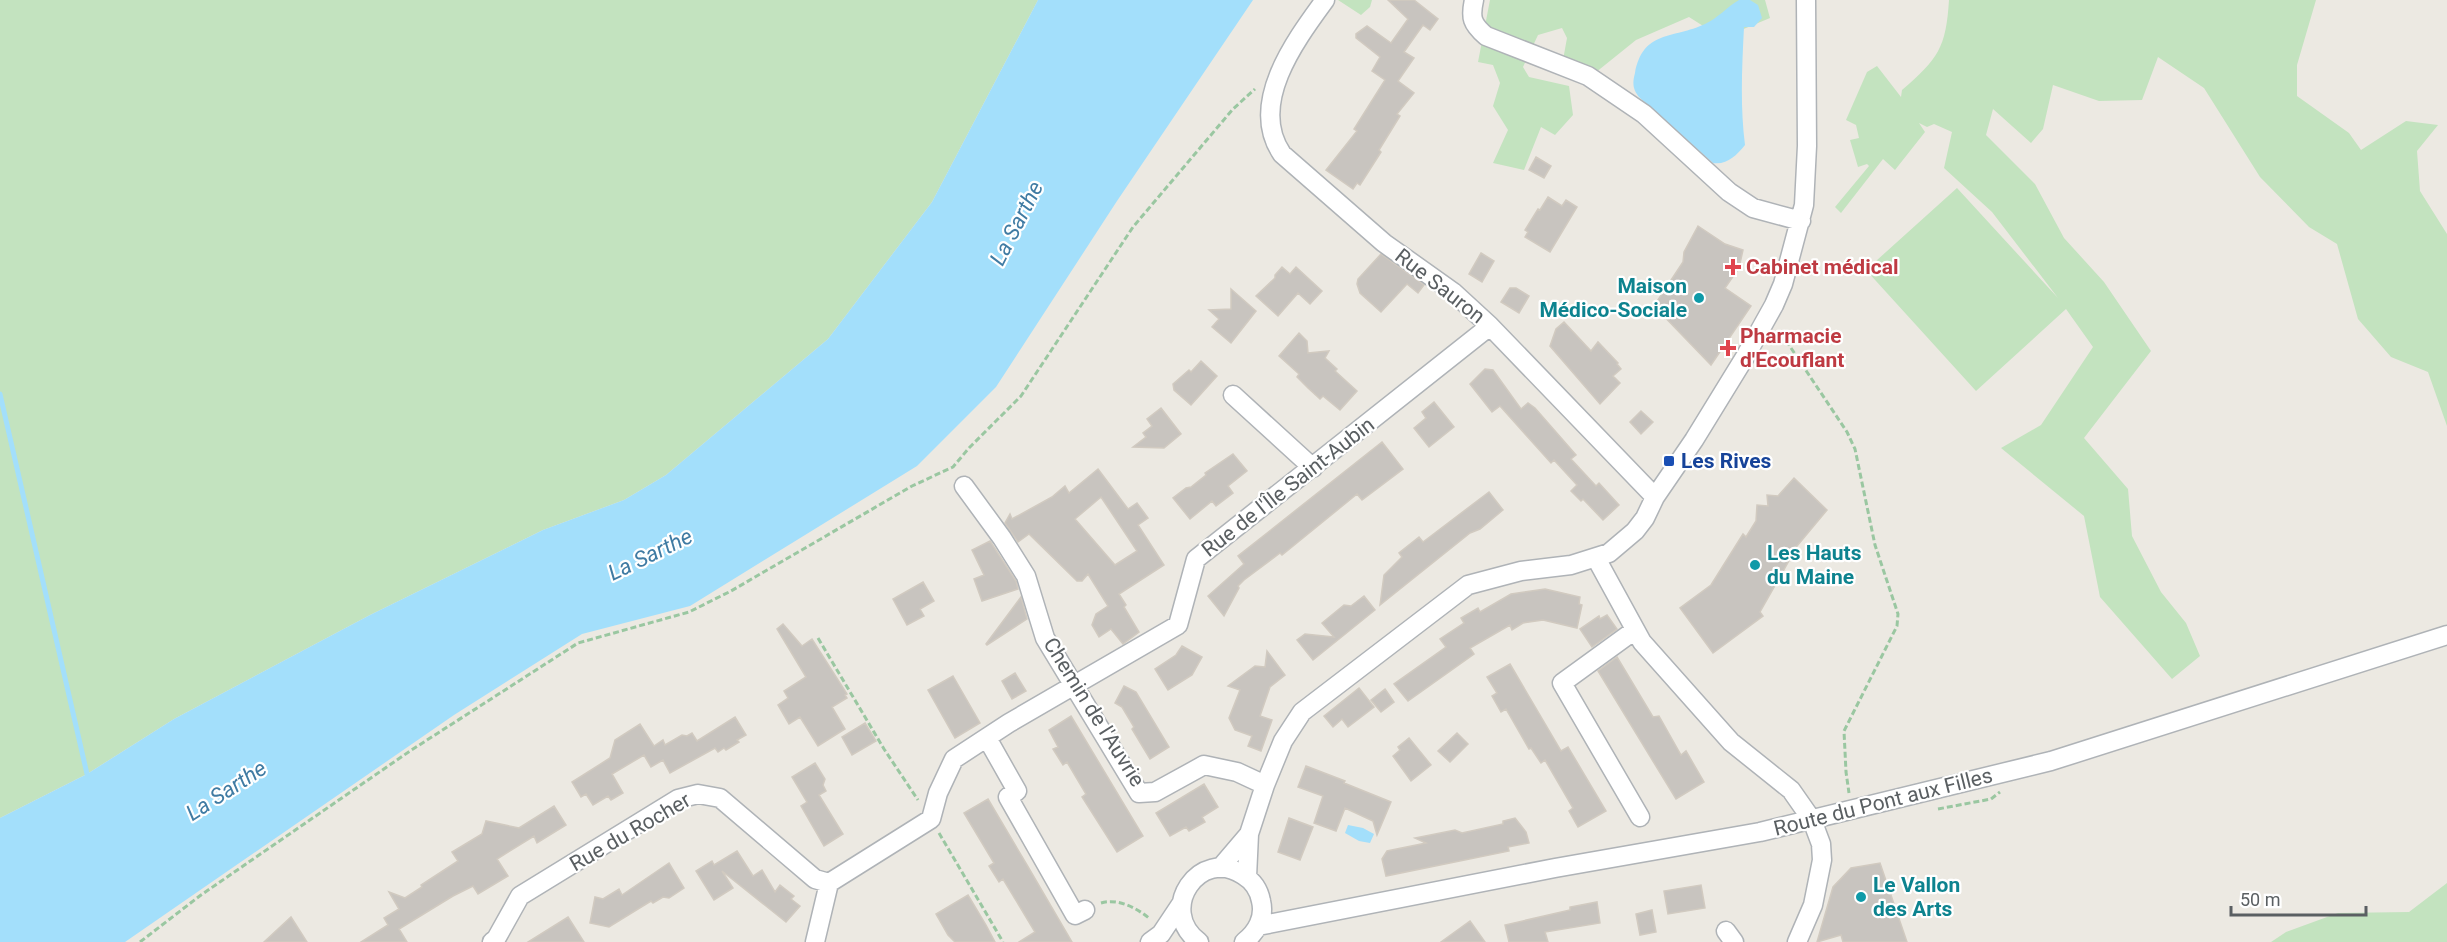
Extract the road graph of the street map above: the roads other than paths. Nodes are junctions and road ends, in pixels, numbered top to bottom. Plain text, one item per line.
1 (1325, 0) edge
2 (1474, 0) edge
3 (1806, 0) edge
4 (1801, 221) junction
5 (1490, 326) junction
6 (1233, 395) dead end
7 (1313, 468) junction
8 (964, 486) dead end
9 (1654, 497) junction
10 (1596, 558) junction
11 (1635, 630) junction
12 (2447, 635) edge
13 (1074, 686) junction
14 (987, 738) junction
15 (1265, 785) junction
16 (1640, 817) dead end
17 (1812, 820) junction
18 (1249, 834) junction
19 (1220, 868) junction
20 (1247, 877) junction
21 (829, 883) junction
22 (1261, 899) junction
23 (1181, 904) junction
24 (1085, 910) road end
25 (1305, 916) junction
26 (1258, 926) junction
27 (1155, 938) edge
28 (492, 942) edge
29 (815, 942) edge
30 (1199, 942) edge
31 (1244, 942) edge
32 (1797, 942) edge

1 - 5 street, Rue Sauron
2 - 4 street
3 - 4 street
4 - 9 street
5 - 7 street, Rue de l'Île Saint-Aubin
5 - 9 street, Rue Sauron
6 - 7 street
7 - 13 street, Rue de l'Île Saint-Aubin
8 - 13 street, Chemin de l'Auvrie
9 - 10 street
10 - 11 street
10 - 15 street
11 - 16 street
11 - 17 street
12 - 17 street, Route du Pont aux Filles
13 - 14 street, Rue de l'Île Saint-Aubin
13 - 15 street, Chemin de l'Auvrie
14 - 21 street, Rue de l'Île Saint-Aubin
14 - 24 street
15 - 18 street
17 - 25 street, Route du Pont aux Filles
17 - 32 street
18 - 19 street
18 - 20 street
19 - 20 street
19 - 23 street
20 - 22 street
21 - 28 street, Rue du Rocher
21 - 29 street
22 - 25 street, Route du Pont aux Filles
22 - 26 street
23 - 27 street
23 - 30 street
25 - 26 street, Route du Pont aux Filles
26 - 31 street

